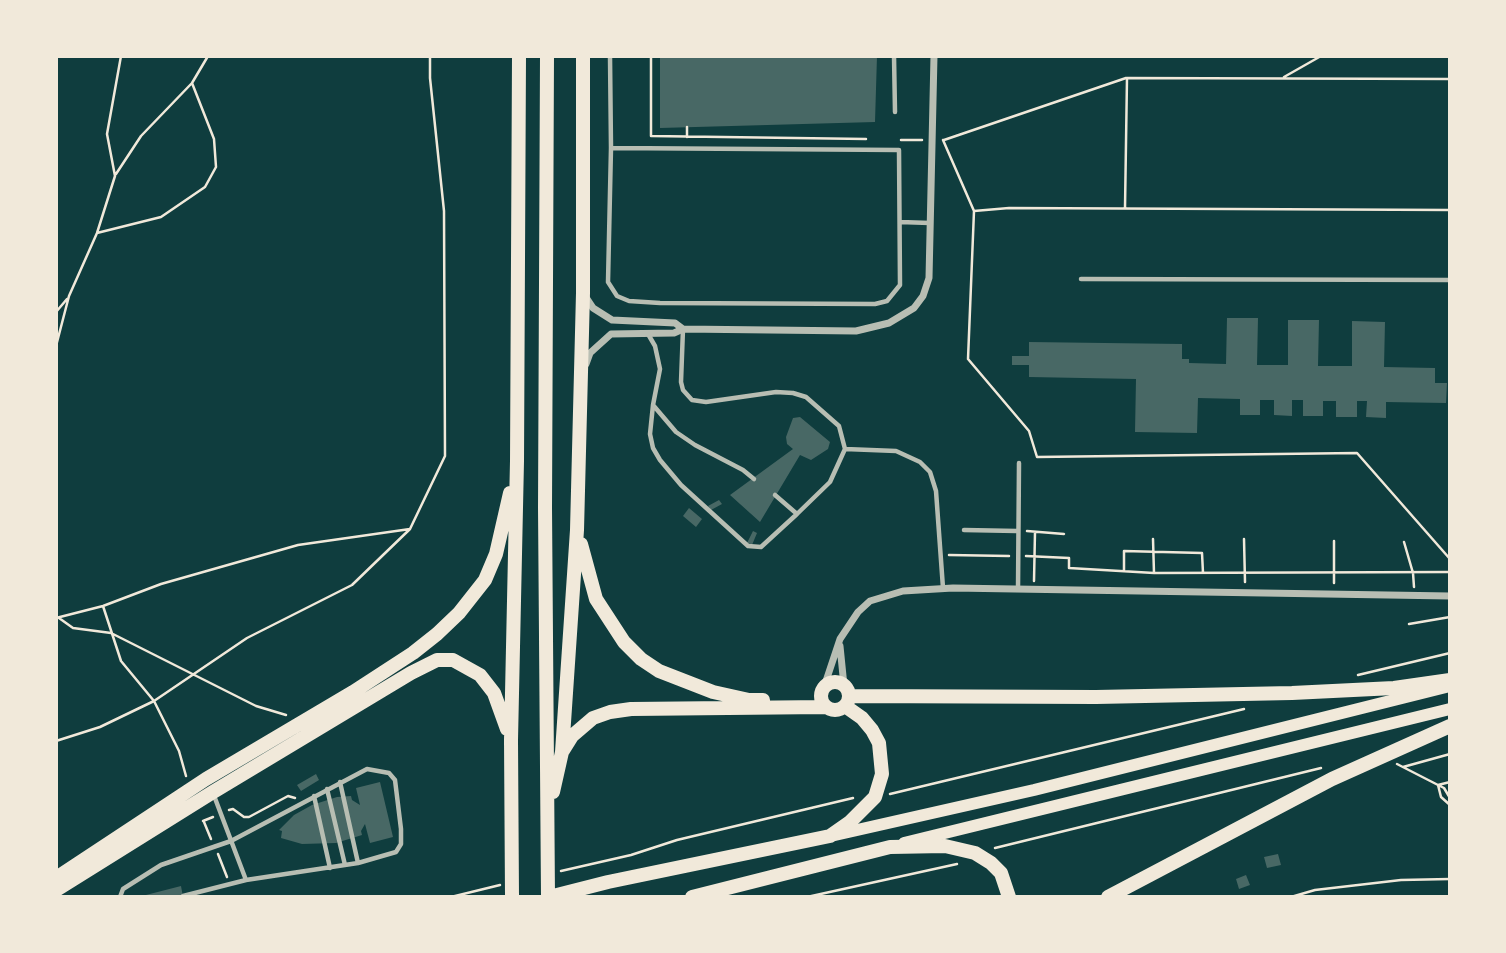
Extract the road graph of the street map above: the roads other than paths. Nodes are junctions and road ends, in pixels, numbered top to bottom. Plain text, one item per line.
1 (519, 56) edge
2 (547, 56) edge
3 (583, 56) edge
4 (610, 56) edge
5 (894, 56) edge
6 (934, 56) edge
7 (895, 112) dead end
8 (611, 148) junction
9 (900, 222) junction
10 (931, 223) junction
11 (1081, 279) dead end
12 (1450, 280) edge
13 (583, 293) junction
14 (683, 329) junction
15 (648, 333) junction
16 (582, 374) junction
17 (653, 405) junction
18 (845, 449) junction
19 (517, 461) junction
20 (1019, 463) dead end
21 (754, 479) dead end
22 (775, 495) dead end
23 (797, 514) junction
24 (577, 530) junction
25 (964, 530) dead end
26 (1017, 531) junction
27 (943, 588) junction
28 (1018, 590) junction
29 (1450, 596) edge
30 (840, 639) junction
31 (1450, 680) edge
32 (1450, 686) edge
33 (846, 696) junction
34 (823, 697) junction
35 (1450, 709) edge
36 (1450, 726) edge
37 (511, 740) junction
38 (562, 752) junction
39 (206, 779) junction
40 (340, 782) junction
41 (327, 789) junction
42 (213, 792) junction
43 (314, 796) junction
44 (192, 797) junction
45 (548, 821) junction
46 (830, 836) junction
47 (231, 841) junction
48 (890, 847) junction
49 (358, 863) junction
50 (345, 865) junction
51 (330, 868) junction
52 (56, 878) edge
53 (246, 880) junction
54 (56, 890) edge
55 (183, 896) edge
56 (120, 897) edge
57 (512, 897) edge
58 (548, 897) edge
59 (692, 897) edge
60 (1009, 897) edge
61 (1108, 897) edge

1 - 19 highway
2 - 45 highway
3 - 13 highway
4 - 8 lane
5 - 7 lane
6 - 10 street
8 - 9 lane
8 - 9 lane
9 - 10 lane
10 - 14 street
11 - 12 lane
13 - 14 street
13 - 16 highway
14 - 15 street
14 - 18 lane
15 - 16 street
15 - 17 lane
16 - 24 highway
17 - 21 lane
17 - 23 lane
18 - 23 lane
18 - 27 lane
19 - 37 highway
19 - 39 highway
20 - 26 lane
22 - 23 lane
24 - 34 highway
24 - 38 highway
25 - 26 lane
26 - 28 lane
27 - 28 street
27 - 30 street
28 - 29 street
30 - 33 street
30 - 34 street
31 - 33 highway
32 - 46 main road
33 - 34 highway
33 - 34 highway
33 - 46 highway
34 - 38 highway
35 - 48 main road
36 - 61 highway
37 - 42 highway
37 - 57 highway
38 - 45 highway
39 - 42 highway
39 - 44 highway
40 - 41 lane
40 - 49 lane
40 - 49 lane
41 - 43 lane
41 - 50 lane
42 - 44 highway
42 - 47 lane
43 - 47 lane
43 - 51 lane
44 - 52 highway
44 - 54 highway
45 - 58 highway
46 - 58 highway
47 - 53 lane
47 - 56 lane
48 - 59 highway
48 - 60 highway
49 - 50 lane
50 - 51 lane
51 - 53 lane
53 - 55 lane

